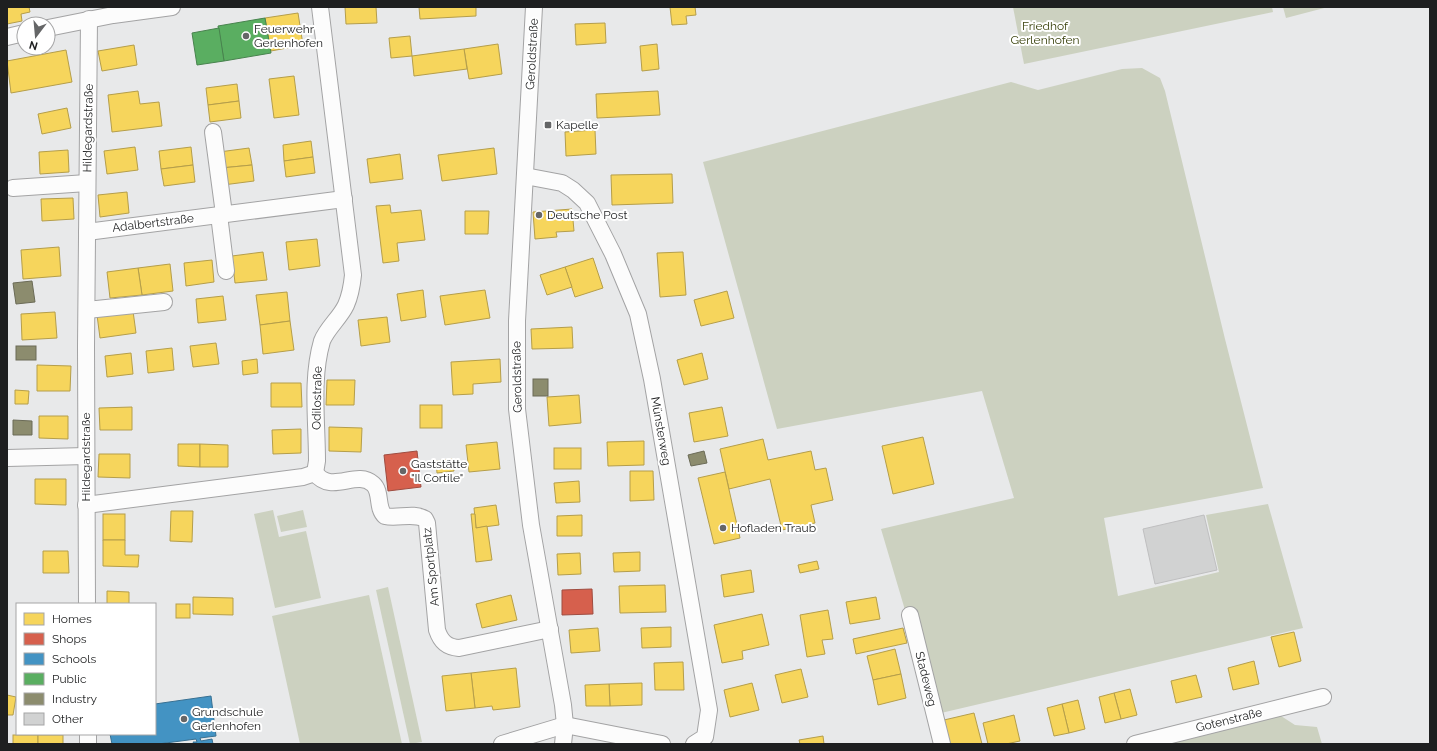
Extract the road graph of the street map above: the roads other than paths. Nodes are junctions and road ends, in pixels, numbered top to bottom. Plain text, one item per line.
1 (172, 7) edge
2 (320, 7) edge
3 (534, 7) edge
4 (112, 11) edge
5 (89, 19) junction
6 (56, 26) edge
7 (213, 132) dead end
8 (525, 176) junction
9 (88, 183) junction
10 (13, 188) dead end
11 (344, 199) junction
12 (222, 215) junction
13 (87, 232) junction
14 (226, 271) dead end
15 (164, 302) dead end
16 (87, 310) junction
17 (86, 456) junction
18 (7, 458) edge
19 (315, 473) junction
20 (86, 505) junction
21 (87, 603) edge
22 (910, 615) dead end
23 (550, 629) junction
24 (1322, 697) dead end
25 (565, 725) junction
26 (699, 740) edge
27 (502, 744) edge
28 (563, 744) edge
29 (662, 744) edge
30 (942, 744) edge
31 (1135, 744) edge

1 - 4 street
2 - 11 street, Odilostraße
3 - 8 street, Geroldstraße
4 - 5 street
5 - 6 street
5 - 9 street, Hildegardstraße
7 - 12 street
8 - 23 street, Geroldstraße
8 - 26 street, Münsterweg
9 - 10 street
9 - 13 street, Hildegardstraße
11 - 12 street, Adalbertstraße
11 - 19 street, Odilostraße
12 - 13 street, Adalbertstraße
12 - 14 street
13 - 16 street, Hildegardstraße
15 - 16 street
16 - 17 street, Hildegardstraße
17 - 18 street
17 - 20 street, Hildegardstraße
19 - 20 street
19 - 23 street, Am Sportplatz
20 - 21 street, Hildegardstraße
22 - 30 street, Stadeweg
23 - 25 street, Geroldstraße
24 - 31 street, Gotenstraße
25 - 27 street
25 - 28 street, Geroldstraße
25 - 29 street

